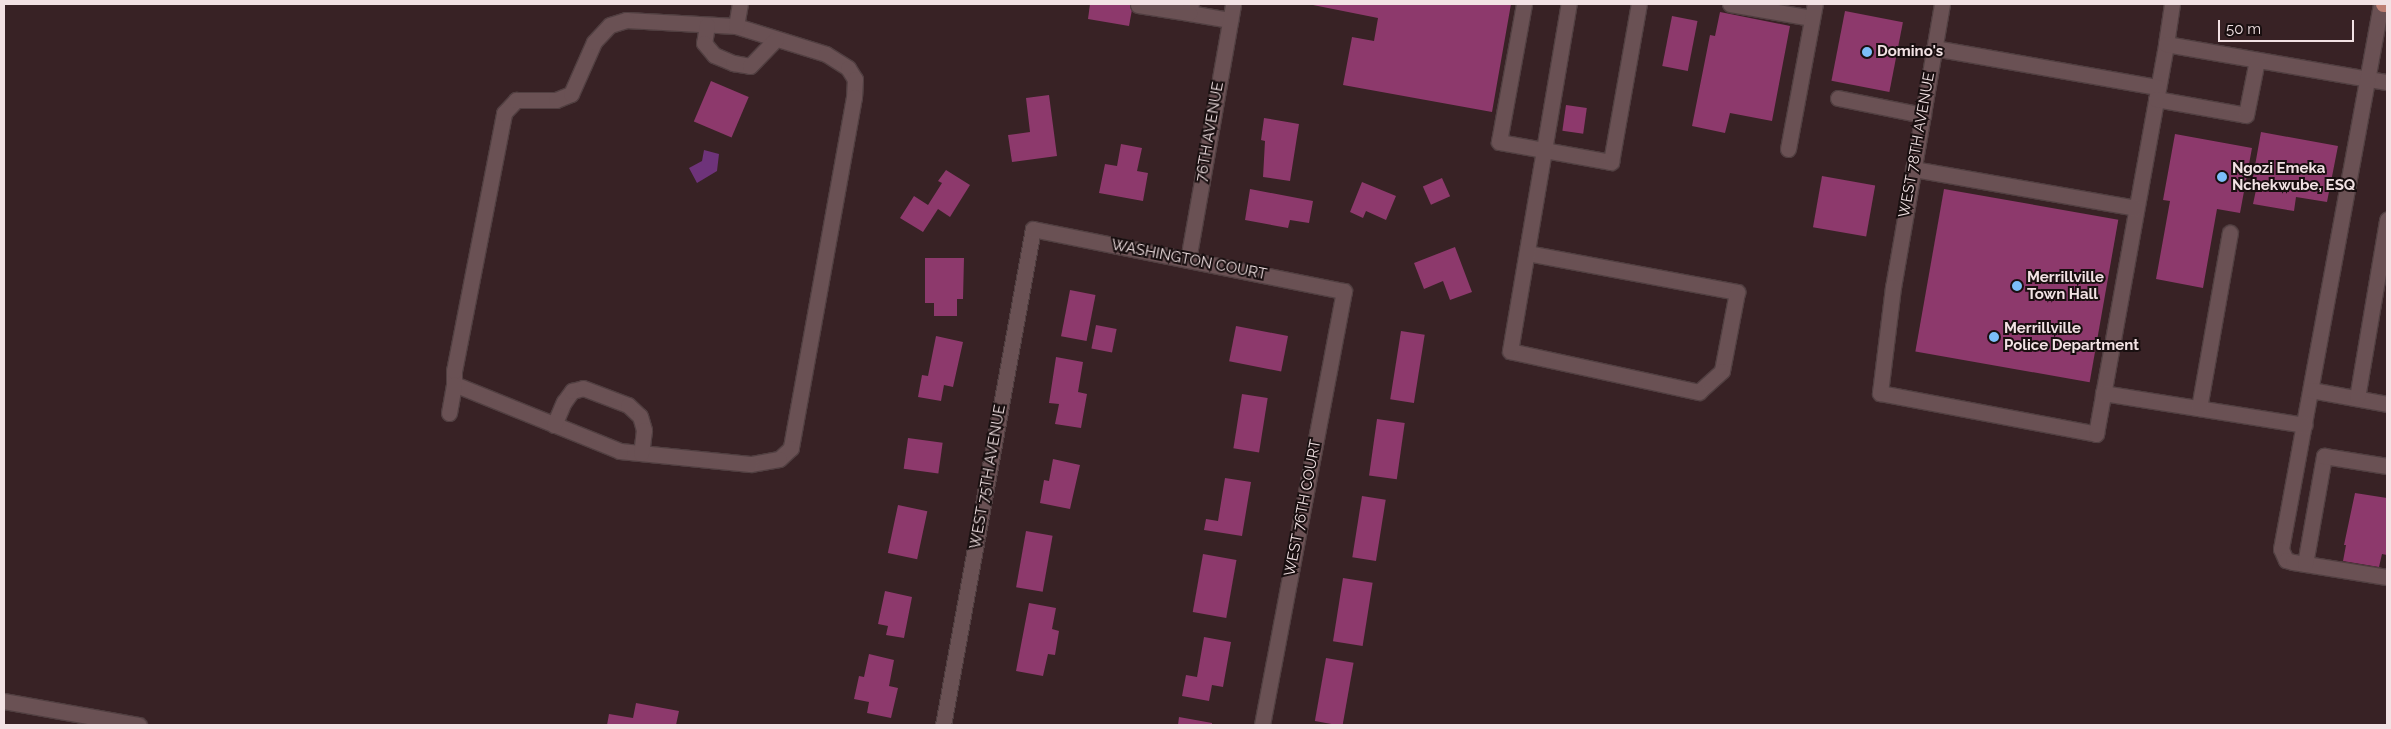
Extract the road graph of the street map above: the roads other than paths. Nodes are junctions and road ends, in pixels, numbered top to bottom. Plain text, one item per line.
1 (740, 4) edge
2 (1138, 4) edge
3 (1233, 4) edge
4 (1524, 4) edge
5 (1569, 4) edge
6 (1639, 4) edge
7 (1730, 4) edge
8 (1942, 4) edge
9 (2172, 4) edge
10 (2382, 4) edge
11 (2387, 4) edge
12 (1190, 8) edge
13 (1814, 11) edge
14 (1230, 20) junction
15 (707, 25) junction
16 (736, 26) junction
17 (776, 39) junction
18 (2166, 44) junction
19 (1934, 48) junction
20 (2257, 60) junction
21 (2368, 79) junction
22 (2387, 82) edge
23 (2157, 93) junction
24 (1838, 98) dead end
25 (1923, 115) junction
26 (1788, 148) dead end
27 (1544, 150) junction
28 (1913, 170) junction
29 (2136, 208) junction
30 (2387, 220) edge
31 (1033, 229) joint
32 (2230, 232) dead end
33 (1527, 253) junction
34 (1188, 260) junction
35 (1344, 291) joint
36 (454, 384) junction
37 (2311, 390) junction
38 (2103, 393) junction
39 (2357, 398) junction
40 (2387, 404) edge
41 (2199, 408) junction
42 (449, 413) dead end
43 (554, 425) junction
44 (2304, 425) junction
45 (2299, 452) junction
46 (641, 453) junction
47 (2324, 456) junction
48 (2387, 466) edge
49 (2305, 564) junction
50 (2387, 577) edge
51 (4, 701) edge
52 (139, 725) edge
53 (943, 725) edge
54 (1262, 725) edge

1 - 16 street
2 - 12 street
3 - 14 street, 76TH AVENUE
4 - 27 street
5 - 27 street
6 - 27 street
7 - 13 street
8 - 19 street, WEST 78TH AVENUE
9 - 18 street
10 - 11 main road
10 - 21 street
12 - 14 street
13 - 26 street
14 - 34 street, 76TH AVENUE
15 - 16 street
15 - 17 street
15 - 36 street
16 - 17 street
17 - 46 street
18 - 20 street
18 - 23 street
19 - 23 street
19 - 25 street, WEST 78TH AVENUE
20 - 21 street
20 - 23 street
21 - 22 street
21 - 37 street
23 - 29 street
24 - 25 street
25 - 28 street, WEST 78TH AVENUE
27 - 33 street
28 - 29 street
28 - 38 street, WEST 78TH AVENUE
29 - 38 street
30 - 39 street
31 - 34 street, WASHINGTON COURT
31 - 53 street, WEST 75TH AVENUE
32 - 41 street
33 - 33 street
34 - 35 street, WASHINGTON COURT
35 - 54 street, WEST 76TH COURT
36 - 42 street
36 - 43 street
37 - 39 street
37 - 44 street
38 - 41 street
39 - 40 street
41 - 44 street
43 - 46 street
43 - 46 street
44 - 45 street
45 - 47 street
45 - 49 street
47 - 48 street
47 - 49 street
49 - 50 street
51 - 52 street

